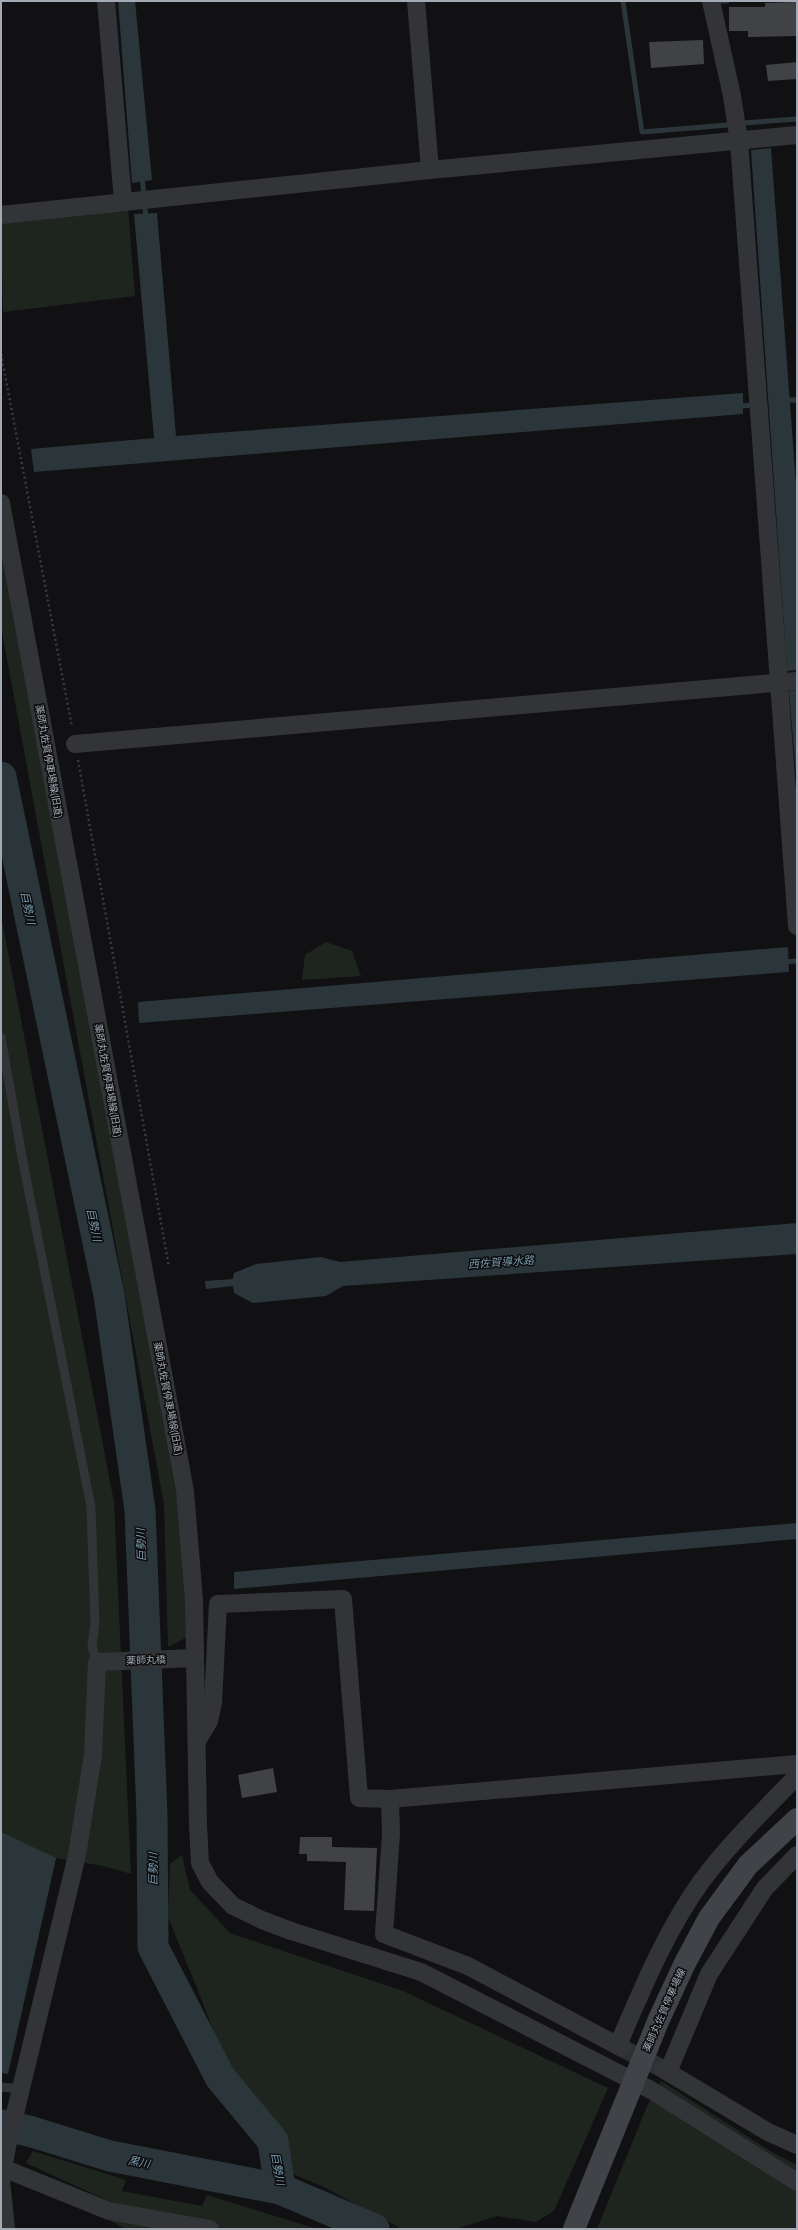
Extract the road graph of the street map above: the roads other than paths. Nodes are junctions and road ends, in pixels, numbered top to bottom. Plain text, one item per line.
1 (106, 1) edge
2 (416, 1) edge
3 (711, 1) edge
4 (797, 135) edge
5 (739, 141) junction
6 (430, 170) junction
7 (123, 201) junction
8 (1, 215) edge
9 (1, 503) edge
10 (789, 681) edge
11 (75, 744) road end
12 (797, 926) edge
13 (1, 1037) edge
14 (195, 1658) junction
15 (97, 1662) junction
16 (197, 1741) junction
17 (797, 1764) edge
18 (797, 1776) edge
19 (390, 1799) junction
20 (797, 1819) edge
21 (797, 1855) edge
22 (632, 2084) junction
23 (1, 2086) edge
24 (22, 2089) junction
25 (797, 2145) edge
26 (4, 2147) edge
27 (2, 2176) edge
28 (797, 2182) edge
29 (6, 2229) edge
30 (210, 2229) edge
31 (574, 2229) edge

1 - 7 street
2 - 6 street
3 - 5 street
4 - 5 street
5 - 6 street
5 - 10 street
6 - 7 street
7 - 8 street
9 - 14 street, 薬師丸佐賀停車場線(旧道)
10 - 11 street
10 - 12 street
13 - 15 lane
14 - 15 street, 薬師丸橋
14 - 16 street, 薬師丸佐賀停車場線(旧道)
15 - 24 street
16 - 19 street
16 - 22 street, 薬師丸佐賀停車場線(旧道)
17 - 19 street
18 - 19 street
20 - 22 main road, 薬師丸佐賀停車場線
21 - 25 street
22 - 28 street, 薬師丸佐賀停車場線(旧道)
22 - 31 main road, 薬師丸佐賀停車場線
23 - 24 lane
24 - 26 street
26 - 27 street
27 - 29 street
27 - 30 street

